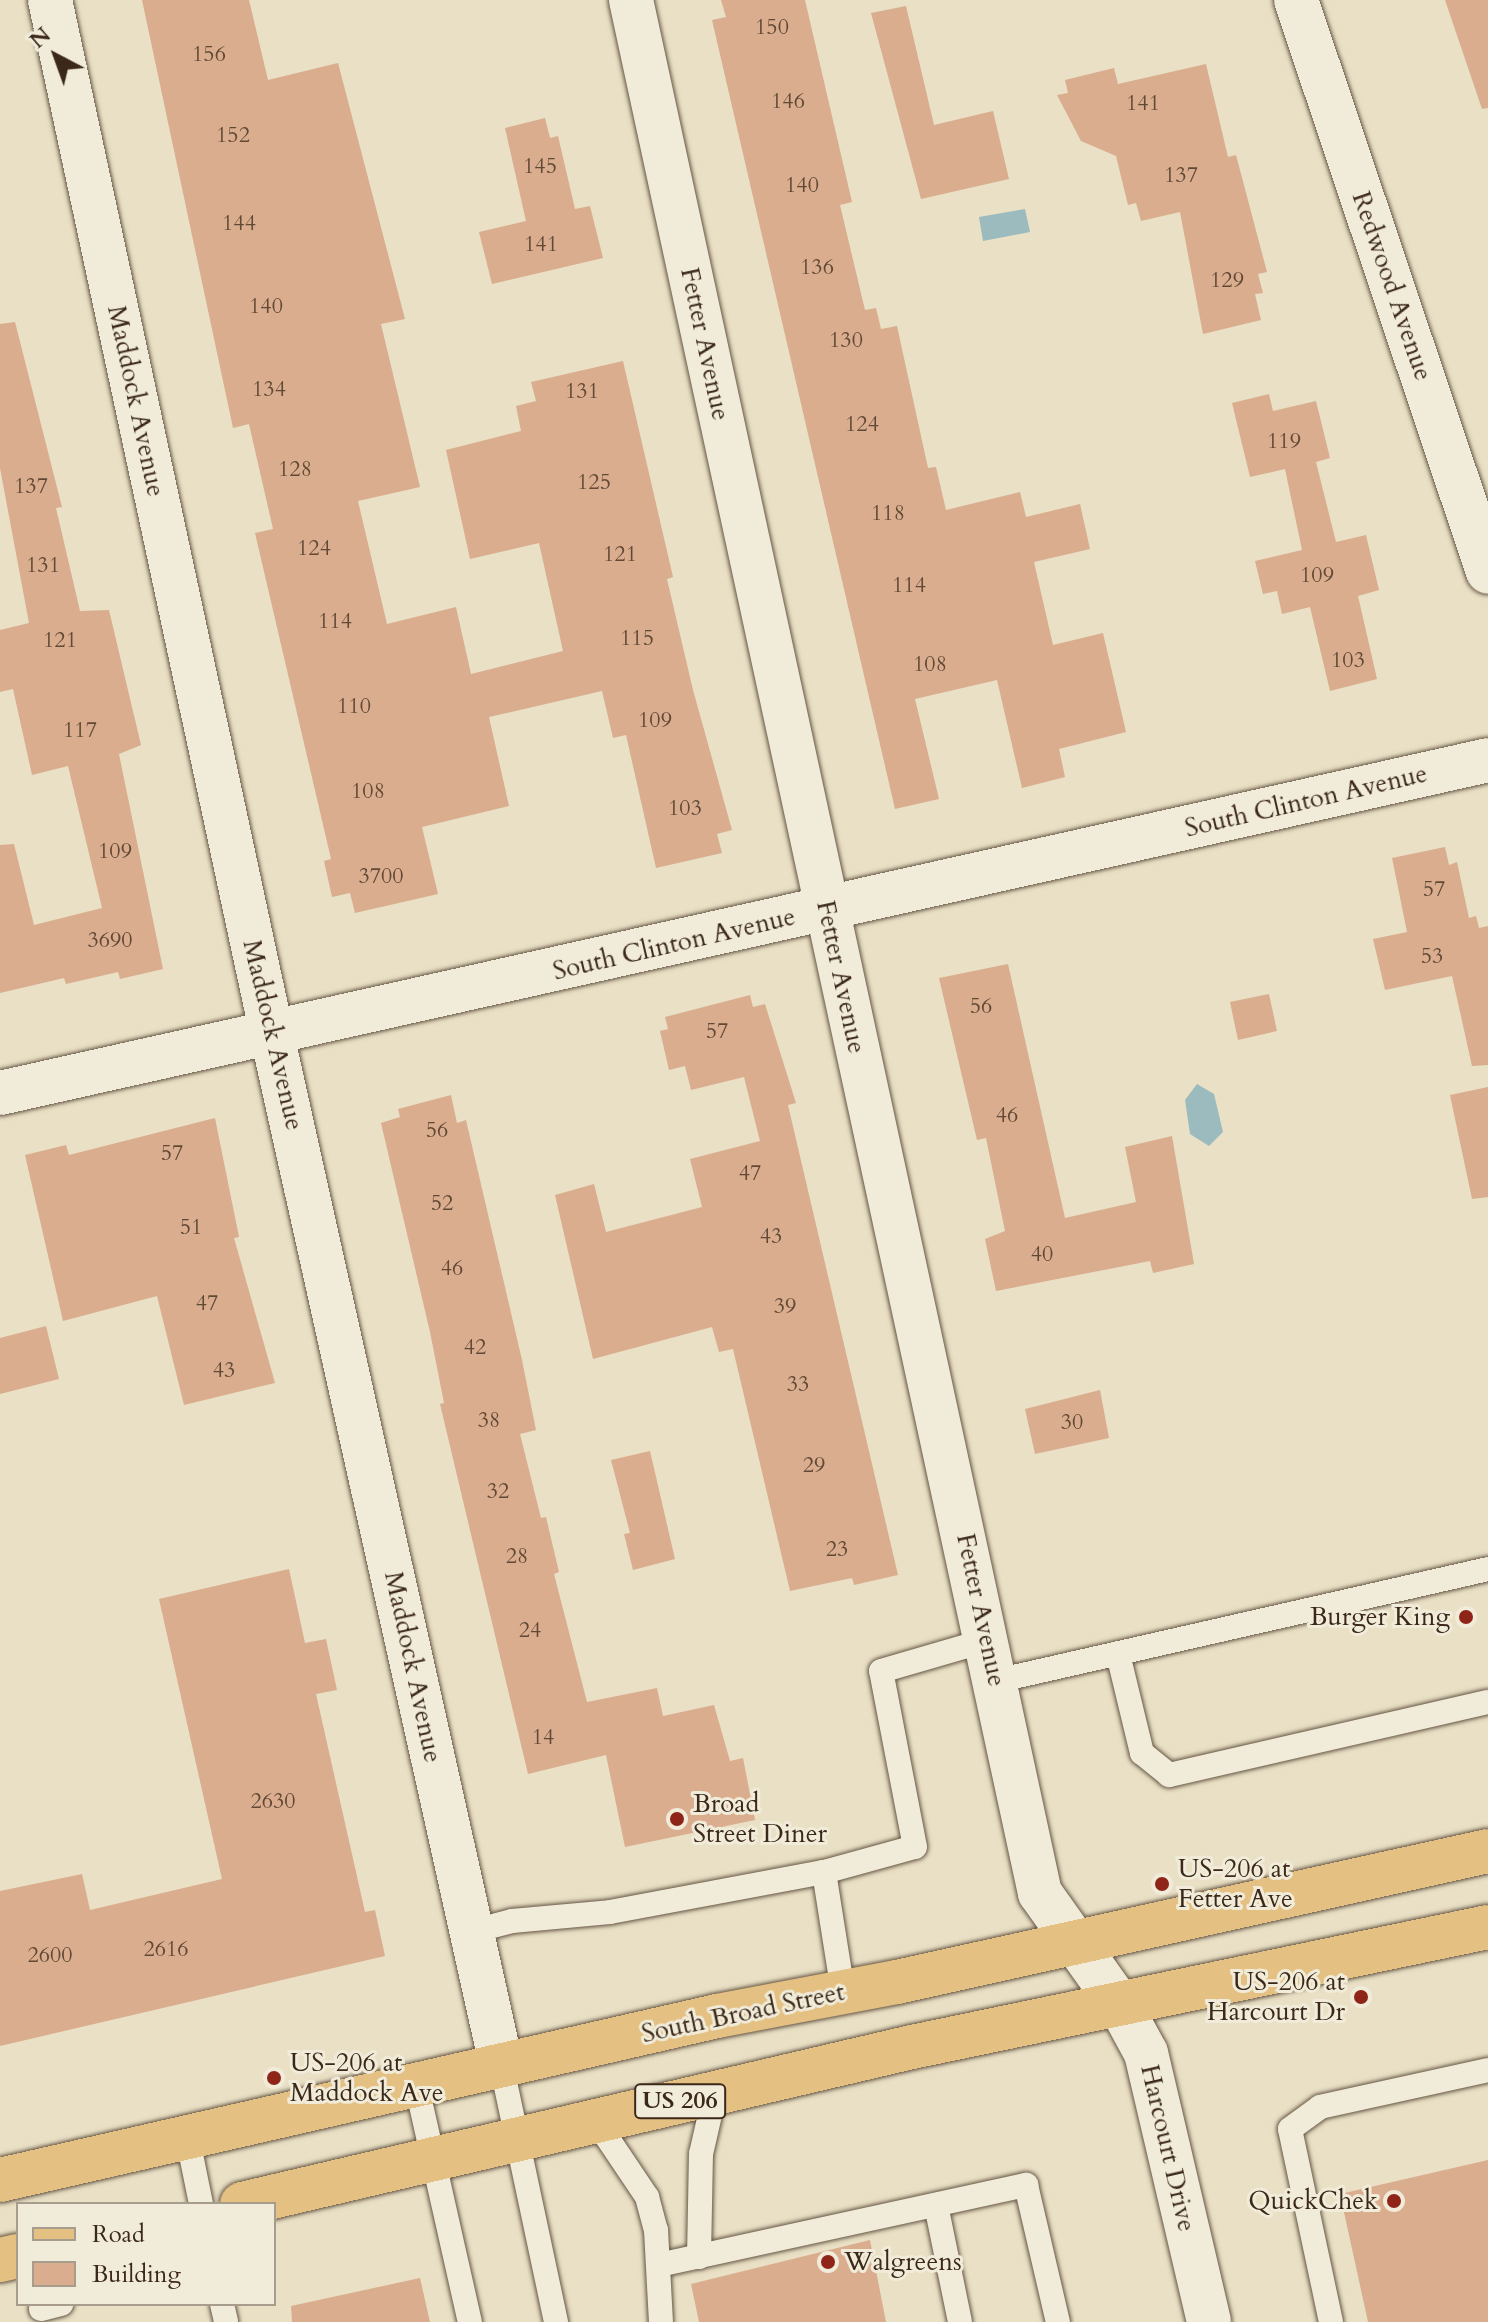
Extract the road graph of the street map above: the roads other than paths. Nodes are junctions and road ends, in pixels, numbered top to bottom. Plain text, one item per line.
1 (50, 0) edge
2 (631, 0) edge
3 (1296, 0) edge
4 (1488, 572) edge
5 (1488, 760) edge
6 (826, 910) junction
7 (272, 1035) junction
8 (0, 1093) edge
9 (1488, 1569) edge
10 (1118, 1654) junction
11 (992, 1660) junction
12 (1487, 1708) edge
13 (1488, 1851) edge
14 (824, 1872) junction
15 (1488, 1927) edge
16 (470, 1932) junction
17 (1077, 1943) junction
18 (843, 1992) junction
19 (1121, 2007) junction
20 (502, 2068) junction
21 (1488, 2070) edge
22 (416, 2083) junction
23 (715, 2093) junction
24 (596, 2121) junction
25 (187, 2135) junction
26 (517, 2140) junction
27 (433, 2160) junction
28 (11, 2187) edge
29 (201, 2202) edge
30 (251, 2202) edge
31 (936, 2205) junction
32 (699, 2257) junction
33 (659, 2265) junction
34 (470, 2322) edge
35 (556, 2322) edge
36 (661, 2322) edge
37 (960, 2322) edge
38 (1058, 2322) edge
39 (1209, 2322) edge
40 (1331, 2322) edge

1 - 7 street, Maddock Avenue
2 - 6 street, Fetter Avenue
3 - 4 street, Redwood Avenue
5 - 6 street, South Clinton Avenue
6 - 7 street, South Clinton Avenue
6 - 11 street, Fetter Avenue
7 - 8 street, South Clinton Avenue
7 - 16 street, Maddock Avenue
9 - 10 lane
10 - 11 lane
10 - 12 lane
11 - 14 lane
11 - 17 street, Fetter Avenue
13 - 17 main road, South Broad Street
14 - 16 lane
14 - 18 lane
15 - 19 main road, US 206
16 - 20 street, Maddock Avenue
17 - 18 main road, South Broad Street
17 - 19 street, Harcourt Drive
18 - 20 main road, South Broad Street
19 - 23 main road, US 206
19 - 39 street, Harcourt Drive
20 - 22 main road, South Broad Street
20 - 26 lane
21 - 40 lane
22 - 25 main road, South Broad Street
22 - 27 lane
23 - 24 main road, US 206
23 - 32 lane
24 - 26 main road, US 206
24 - 33 lane
25 - 28 main road, South Broad Street
25 - 29 lane
26 - 27 main road, US 206
26 - 35 lane
27 - 30 main road, US 206
27 - 34 lane
31 - 32 lane
31 - 37 lane
31 - 38 lane
32 - 33 lane
33 - 36 lane

